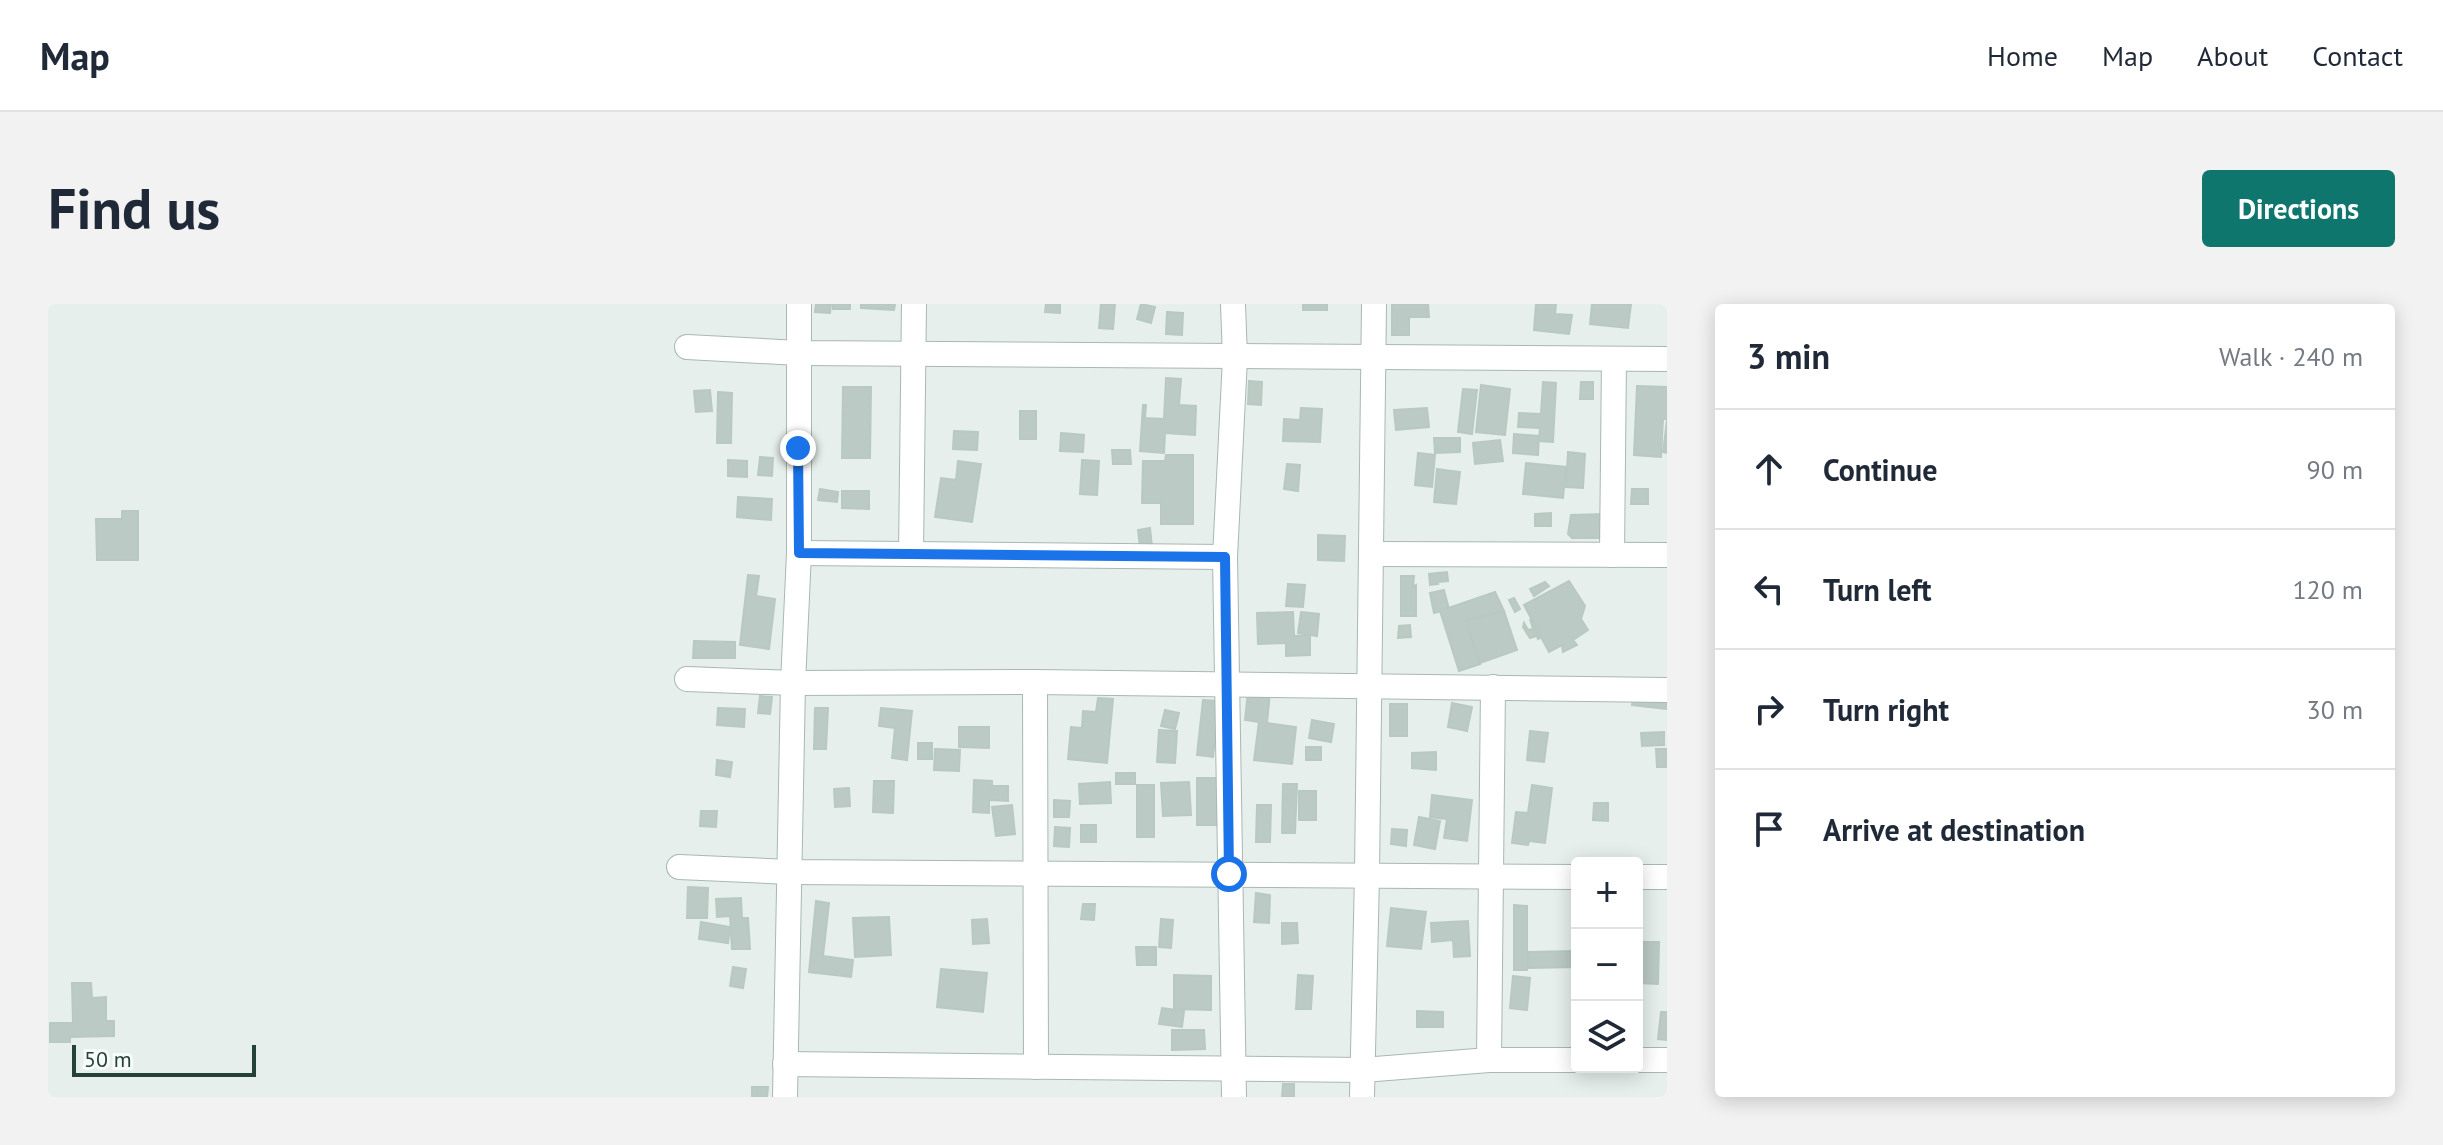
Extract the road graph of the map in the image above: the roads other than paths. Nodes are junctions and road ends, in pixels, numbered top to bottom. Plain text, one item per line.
1 (799, 304) edge
2 (914, 304) edge
3 (1233, 304) edge
4 (1374, 304) edge
5 (687, 347) dead end
6 (799, 353) junction
7 (914, 354) junction
8 (1374, 356) junction
9 (1235, 358) junction
10 (1614, 359) junction
11 (1667, 359) edge
12 (799, 553) junction
13 (911, 554) junction
14 (1372, 554) junction
15 (1612, 555) junction
16 (1667, 555) edge
17 (1225, 557) junction
18 (687, 679) dead end
19 (1035, 682) junction
20 (793, 683) junction
21 (1225, 685) junction
22 (1370, 685) junction
23 (1493, 687) junction
24 (1667, 690) edge
25 (679, 867) dead end
26 (790, 872) junction
27 (1034, 874) junction
28 (1229, 874) junction
29 (1367, 875) junction
30 (1490, 876) junction
31 (1571, 877) edge
32 (1643, 877) edge
33 (1667, 877) edge
34 (1489, 1060) junction
35 (1571, 1060) edge
36 (1643, 1060) edge
37 (1667, 1060) edge
38 (785, 1064) junction
39 (1036, 1067) junction
40 (1234, 1069) junction
41 (1363, 1070) junction
42 (785, 1097) edge
43 (1234, 1097) edge
44 (1362, 1097) edge

1 - 6 street
2 - 7 street
3 - 9 street
4 - 8 street
5 - 6 street
6 - 7 street
6 - 12 street
7 - 9 street
7 - 13 street
8 - 9 street
8 - 10 street
8 - 14 street
9 - 17 street
10 - 11 street
10 - 15 street
12 - 13 street
12 - 20 street
13 - 17 street
14 - 15 street
14 - 22 street
15 - 16 street
17 - 21 street
18 - 20 street
19 - 20 street
19 - 21 street
19 - 27 street
20 - 26 street
21 - 22 street
21 - 28 street
22 - 23 street
22 - 29 street
23 - 24 street
23 - 30 street
25 - 26 street
26 - 27 street
26 - 38 street
27 - 28 street
27 - 39 street
28 - 29 street
28 - 40 street
29 - 30 street
29 - 41 street
30 - 31 street
30 - 34 street
32 - 33 street
34 - 35 street
34 - 41 street
36 - 37 street
38 - 39 street
38 - 42 street
39 - 40 street
40 - 41 street
40 - 43 street
41 - 44 street

